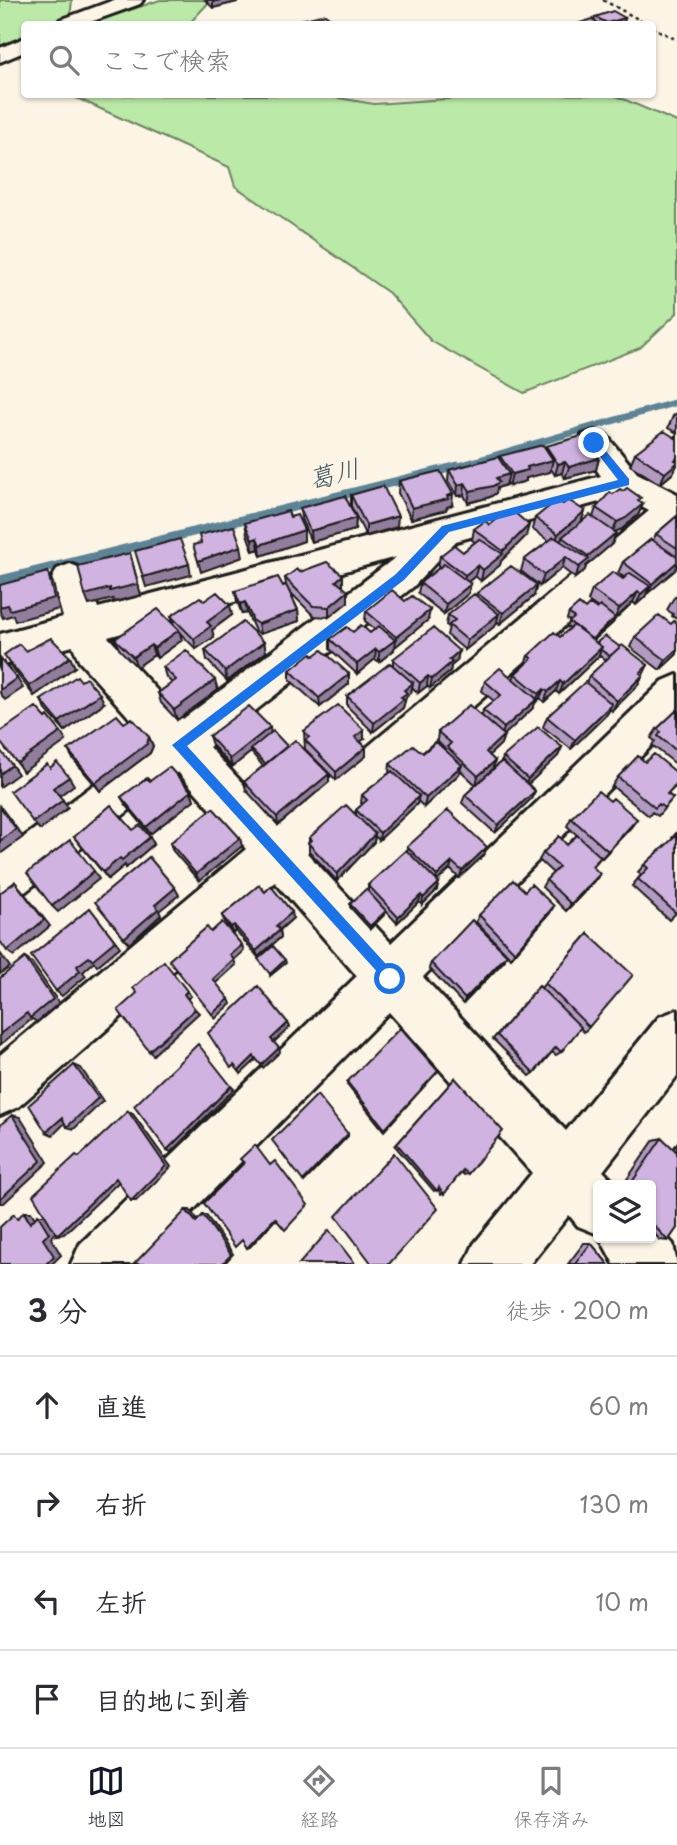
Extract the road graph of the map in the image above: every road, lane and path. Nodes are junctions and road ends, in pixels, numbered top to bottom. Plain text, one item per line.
1 (133, 0) edge
2 (603, 0) edge
3 (75, 14) edge
4 (642, 21) edge
5 (656, 29) edge
6 (677, 40) edge
7 (21, 45) edge
8 (0, 55) edge
9 (594, 443) dead end
10 (625, 482) junction
11 (676, 509) edge
12 (446, 529) junction
13 (70, 579) dead end
14 (83, 627) junction
15 (0, 650) edge
16 (677, 693) edge
17 (179, 745) junction
18 (276, 853) junction
19 (0, 883) edge
20 (390, 979) junction
21 (677, 1035) edge
22 (0, 1089) edge
23 (583, 1189) edge
24 (633, 1243) edge
25 (100, 1264) edge
26 (494, 1264) edge
27 (653, 1264) edge

1 - 3 street
2 - 4 path
5 - 6 path
7 - 8 street
9 - 10 street
10 - 11 street
10 - 12 street
11 - 18 street
12 - 14 street
12 - 17 street
13 - 14 street
14 - 15 street
14 - 17 street
16 - 20 street
17 - 18 street
17 - 19 street
18 - 20 street
18 - 22 street
20 - 23 street
20 - 25 street
21 - 23 street
23 - 26 street
24 - 27 street

